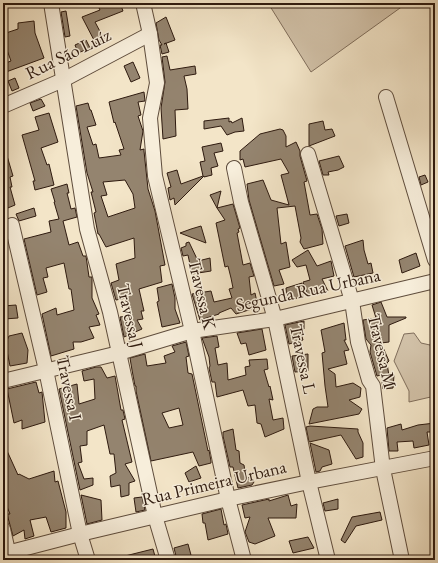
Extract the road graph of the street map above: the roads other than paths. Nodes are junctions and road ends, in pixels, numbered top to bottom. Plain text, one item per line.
1 (51, 3) edge
2 (143, 3) edge
3 (150, 34) junction
4 (62, 80) junction
5 (386, 97) dead end
6 (3, 106) edge
7 (308, 154) dead end
8 (234, 168) dead end
9 (12, 225) dead end
10 (435, 260) edge
11 (435, 281) edge
12 (352, 301) junction
13 (275, 319) junction
14 (192, 331) junction
15 (119, 353) junction
16 (46, 370) junction
17 (3, 381) edge
18 (435, 458) edge
19 (383, 469) junction
20 (309, 482) junction
21 (228, 499) junction
22 (155, 516) junction
23 (3, 530) edge
24 (80, 534) junction
25 (7, 555) edge
26 (88, 560) edge
27 (168, 560) edge
28 (244, 560) edge
29 (328, 560) edge
30 (402, 560) edge

1 - 4 street, Travessa J
2 - 3 street, Travessa K
3 - 4 street, Rua São Luíz
3 - 14 street, Travessa K
4 - 6 street, Rua São Luíz
4 - 15 street, Travessa J
5 - 10 street
7 - 12 street, Travessa M
8 - 13 street, Travessa L
9 - 16 street, Travessa I
11 - 12 street, Segunda Rua Urbana
12 - 13 street, Segunda Rua Urbana
12 - 19 street, Travessa M
13 - 14 street, Segunda Rua Urbana
13 - 20 street, Travessa L
14 - 15 street, Segunda Rua Urbana
14 - 21 street, Travessa K
15 - 16 street, Segunda Rua Urbana
15 - 22 street, Travessa J
16 - 17 street, Segunda Rua Urbana
16 - 24 street, Travessa I
18 - 19 street, Rua Primeira Urbana
19 - 20 street, Rua Primeira Urbana
19 - 30 street, Travessa M
20 - 21 street, Rua Primeira Urbana
20 - 29 street, Travessa L
21 - 22 street, Rua Primeira Urbana
21 - 28 street, Travessa K
22 - 24 street, Rua Primeira Urbana
22 - 27 street, Travessa J
23 - 25 street
24 - 25 street, Rua Primeira Urbana
24 - 26 street, Travessa I

